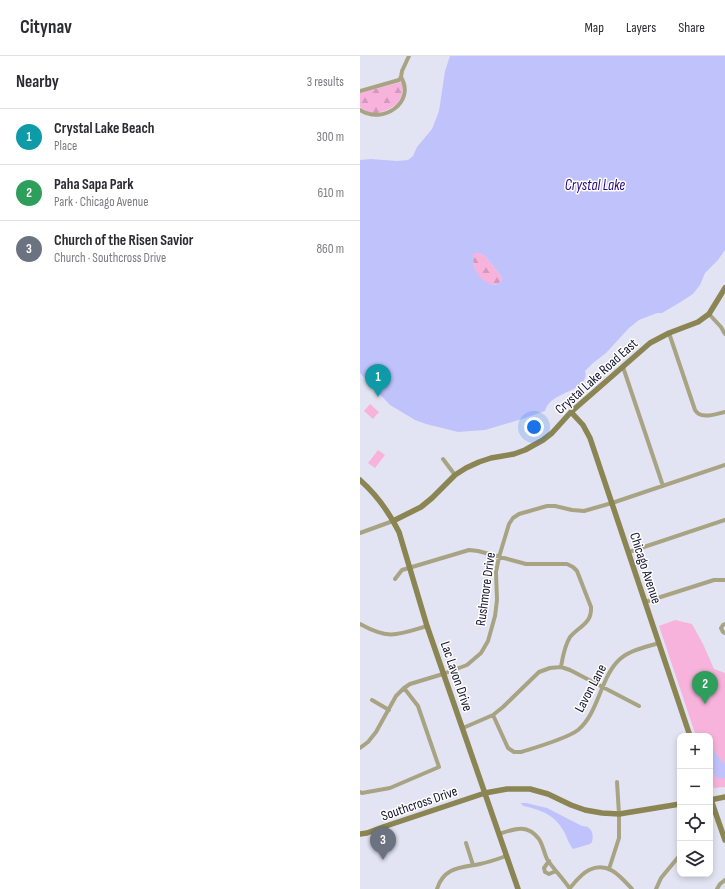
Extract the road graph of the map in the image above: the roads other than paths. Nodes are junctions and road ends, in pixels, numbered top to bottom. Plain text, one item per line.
1 (409, 56) edge
2 (401, 77) junction
3 (360, 91) edge
4 (360, 110) edge
5 (725, 288) edge
6 (709, 314) junction
7 (669, 333) junction
8 (725, 334) edge
9 (623, 367) junction
10 (571, 412) junction
11 (725, 412) edge
12 (443, 460) dead end
13 (725, 465) edge
14 (455, 475) junction
15 (360, 480) edge
16 (663, 486) junction
17 (612, 503) junction
18 (725, 520) edge
19 (393, 521) junction
20 (360, 533) edge
21 (628, 552) junction
22 (499, 557) junction
23 (410, 567) junction
24 (395, 579) dead end
25 (725, 580) edge
26 (645, 602) junction
27 (360, 624) edge
28 (725, 624) edge
29 (427, 626) junction
30 (725, 633) edge
31 (659, 643) junction
32 (561, 667) junction
33 (444, 674) junction
34 (603, 687) junction
35 (404, 688) junction
36 (372, 700) dead end
37 (639, 706) dead end
38 (389, 710) junction
39 (492, 715) junction
40 (463, 729) junction
41 (689, 733) edge
42 (360, 748) edge
43 (617, 782) dead end
44 (360, 792) edge
45 (485, 793) junction
46 (725, 797) edge
47 (713, 799) edge
48 (677, 804) edge
49 (712, 805) edge
50 (619, 814) junction
51 (360, 834) edge
52 (499, 834) junction
53 (725, 840) edge
54 (466, 843) dead end
55 (506, 856) junction
56 (677, 859) edge
57 (549, 861) junction
58 (473, 865) junction
59 (609, 869) junction
60 (556, 871) junction
61 (725, 880) edge
62 (570, 888) edge
63 (437, 889) edge
64 (518, 889) edge
65 (632, 889) edge
66 (656, 889) edge
67 (718, 889) edge

1 - 2 street
2 - 3 street
2 - 4 street
5 - 6 street, Crystal Lake Road East
6 - 7 street, Crystal Lake Road East
6 - 8 street
7 - 9 street, Crystal Lake Road East
7 - 11 street
9 - 10 street, Crystal Lake Road East
9 - 16 street
10 - 14 street, Crystal Lake Road East
10 - 17 street, Chicago Avenue
12 - 14 street
13 - 16 street, Rushmore Drive
14 - 19 street, Crystal Lake Road East
15 - 19 street, Lac Lavon Drive
16 - 17 street, Rushmore Drive
17 - 21 street, Chicago Avenue
17 - 22 street, Rushmore Drive
18 - 21 street
19 - 20 street
19 - 23 street, Lac Lavon Drive
21 - 26 street, Chicago Avenue
22 - 23 street
22 - 32 street
22 - 33 street, Rushmore Drive
23 - 24 street
23 - 29 street, Lac Lavon Drive
25 - 26 street
26 - 31 street, Chicago Avenue
27 - 29 street
28 - 30 street
29 - 33 street, Lac Lavon Drive
31 - 34 street, Lavon Lane
31 - 41 street, Chicago Avenue
32 - 34 street
32 - 39 street
33 - 35 street, Rushmore Drive
33 - 40 street, Lac Lavon Drive
34 - 37 street
34 - 39 street, Lavon Lane
35 - 38 street
35 - 44 street
36 - 38 street
38 - 42 street
39 - 40 street
40 - 45 street, Lac Lavon Drive
43 - 50 street
45 - 50 street, Southcross Drive
45 - 51 street, Southcross Drive
45 - 52 street, Lac Lavon Drive
46 - 47 street
48 - 50 street, Southcross Drive
49 - 53 street
50 - 59 street
52 - 55 street, Lac Lavon Drive
52 - 57 street
54 - 58 street
55 - 58 street
55 - 64 street, Lac Lavon Drive
56 - 66 street
57 - 60 street
57 - 60 street
58 - 63 street
59 - 62 street
59 - 65 street
60 - 62 street
61 - 67 street

